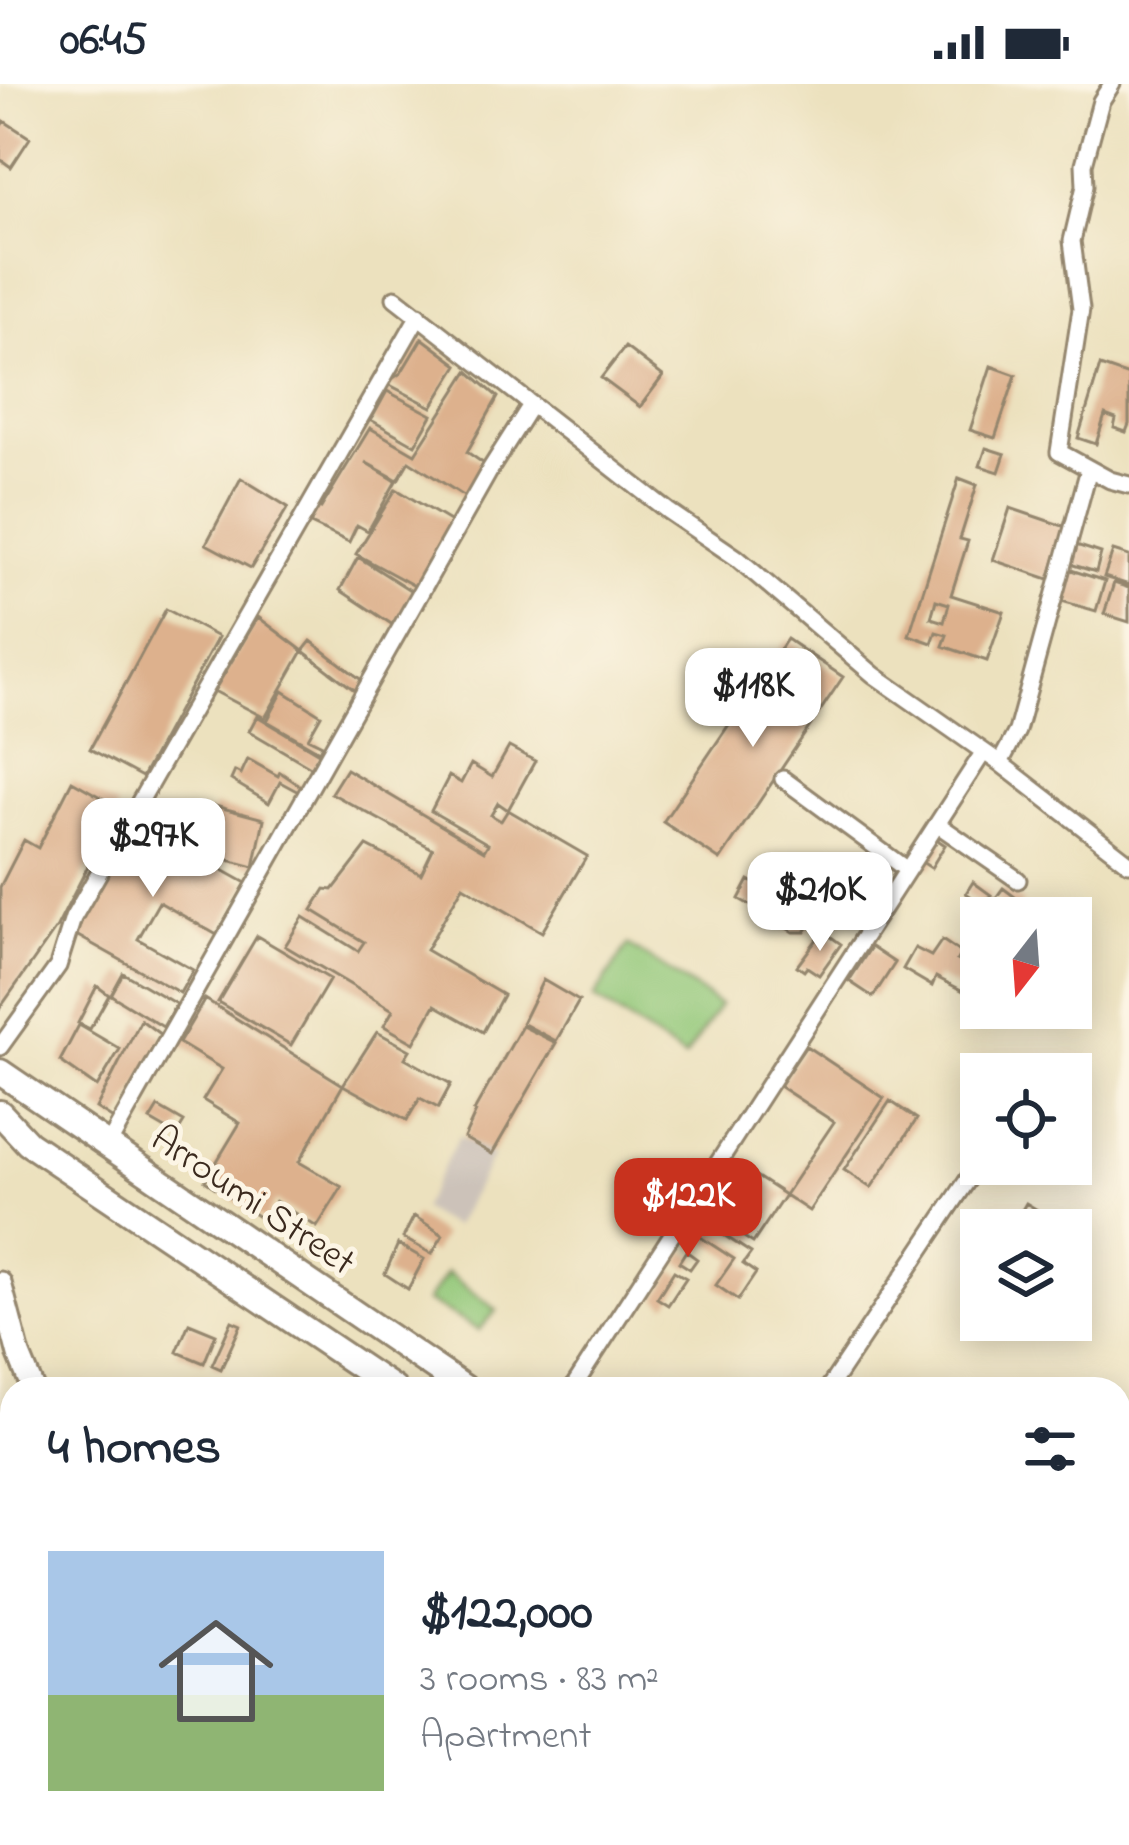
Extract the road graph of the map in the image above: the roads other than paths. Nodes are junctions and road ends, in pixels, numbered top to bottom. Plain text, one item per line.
1 (1112, 84) edge
2 (395, 298) dead end
3 (419, 314) junction
4 (531, 405) junction
5 (1089, 470) junction
6 (1129, 485) edge
7 (983, 753) junction
8 (1000, 763) junction
9 (783, 779) dead end
10 (937, 824) junction
11 (1129, 863) edge
12 (907, 870) junction
13 (1018, 880) dead end
14 (0, 1047) edge
15 (0, 1072) edge
16 (0, 1113) edge
17 (107, 1147) junction
18 (964, 1185) edge
19 (0, 1283) edge
20 (28, 1377) edge
21 (376, 1377) edge
22 (448, 1377) edge
23 (580, 1377) edge
24 (836, 1377) edge

1 - 5 street
2 - 3 street
3 - 4 street
3 - 14 street
4 - 7 street
4 - 17 street
5 - 6 street
5 - 8 street
7 - 8 street
7 - 10 street
8 - 11 street
9 - 12 street
10 - 12 street
10 - 13 street
12 - 23 street
15 - 17 main road, Arroumi Street
16 - 21 main road, Arroumi Street
17 - 22 main road, Arroumi Street
18 - 24 street
19 - 20 main road

